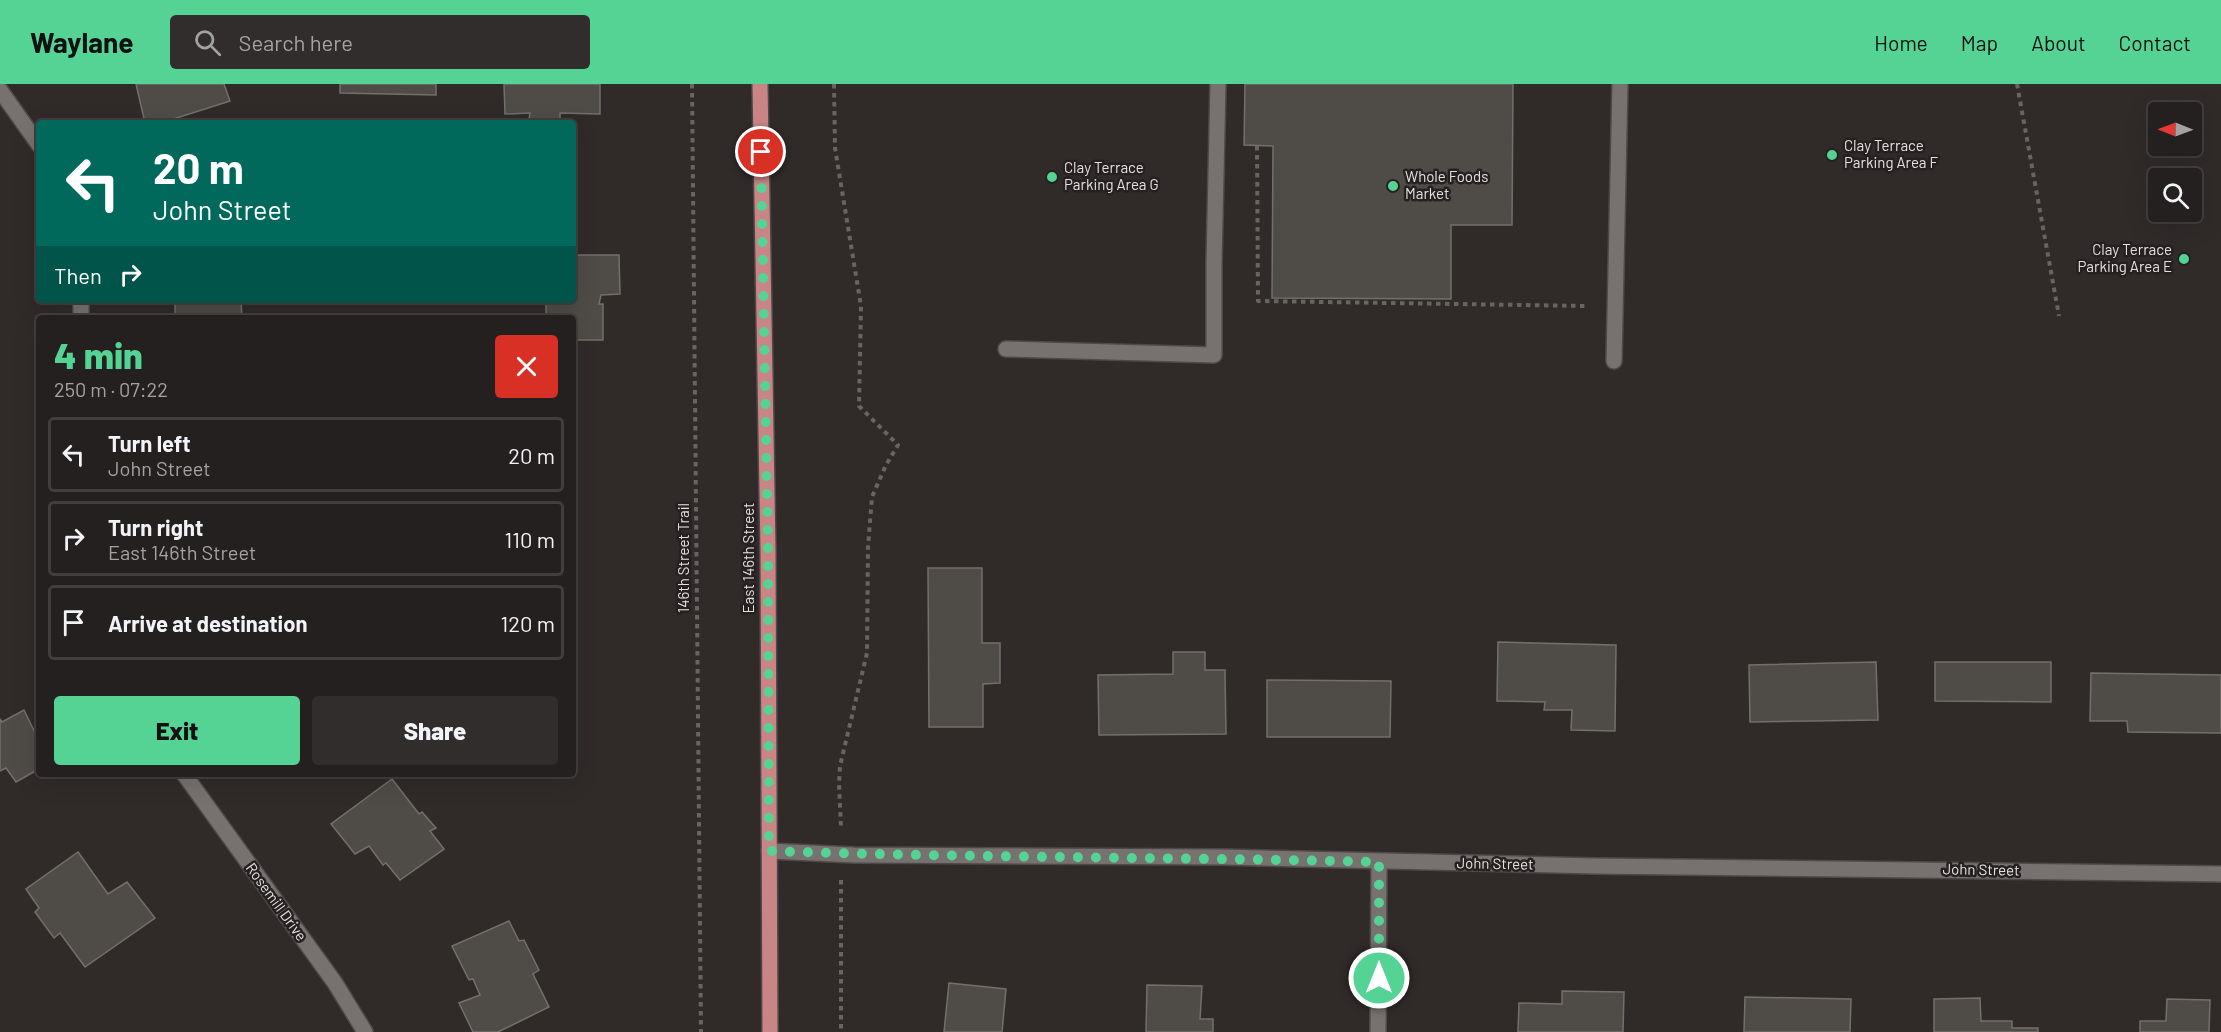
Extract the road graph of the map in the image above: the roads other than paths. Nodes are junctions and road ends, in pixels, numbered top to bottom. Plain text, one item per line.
1 (760, 84) edge
2 (1218, 84) edge
3 (1620, 84) edge
4 (0, 90) edge
5 (36, 142) edge
6 (1006, 349) dead end
7 (1614, 361) dead end
8 (186, 777) edge
9 (769, 851) junction
10 (1379, 862) junction
11 (2221, 873) edge
12 (365, 1032) edge
13 (770, 1032) edge
14 (1378, 1032) edge

1 - 9 main road, East 146th Street
2 - 6 street
3 - 7 street
4 - 5 street
8 - 12 street, Rosemill Drive
9 - 10 street, John Street
9 - 13 main road, East 146th Street
10 - 11 street, John Street
10 - 14 street

